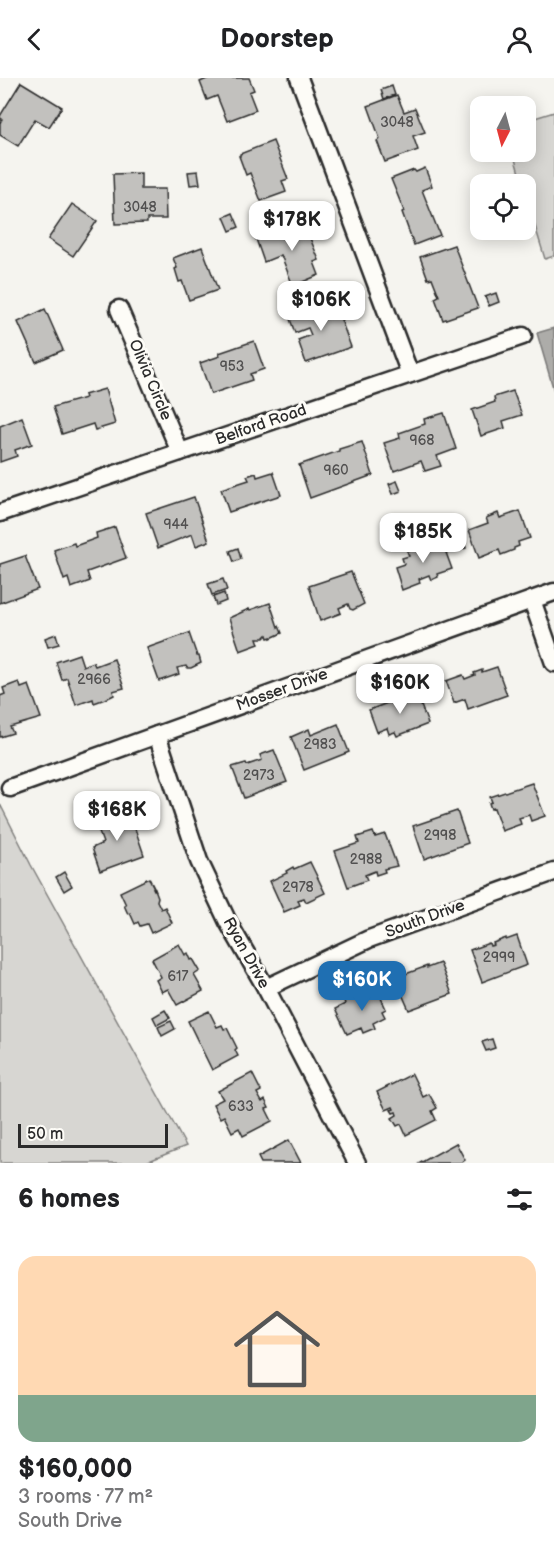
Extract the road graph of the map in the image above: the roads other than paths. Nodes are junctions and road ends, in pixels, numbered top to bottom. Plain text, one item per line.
1 (299, 78) edge
2 (119, 309) dead end
3 (523, 336) dead end
4 (410, 374) junction
5 (180, 452) junction
6 (0, 513) edge
7 (554, 592) edge
8 (532, 600) junction
9 (554, 663) edge
10 (157, 735) junction
11 (10, 788) dead end
12 (554, 872) edge
13 (266, 988) junction
14 (357, 1163) edge

1 - 4 street
2 - 5 street, Olivia Circle
3 - 4 street, Belford Road
4 - 5 street, Belford Road
5 - 6 street, Belford Road
7 - 8 street, Mosser Drive
8 - 9 street
8 - 10 street, Mosser Drive
10 - 11 street, Mosser Drive
10 - 13 street, Ryan Drive
12 - 13 street, South Drive
13 - 14 street, Ryan Drive

